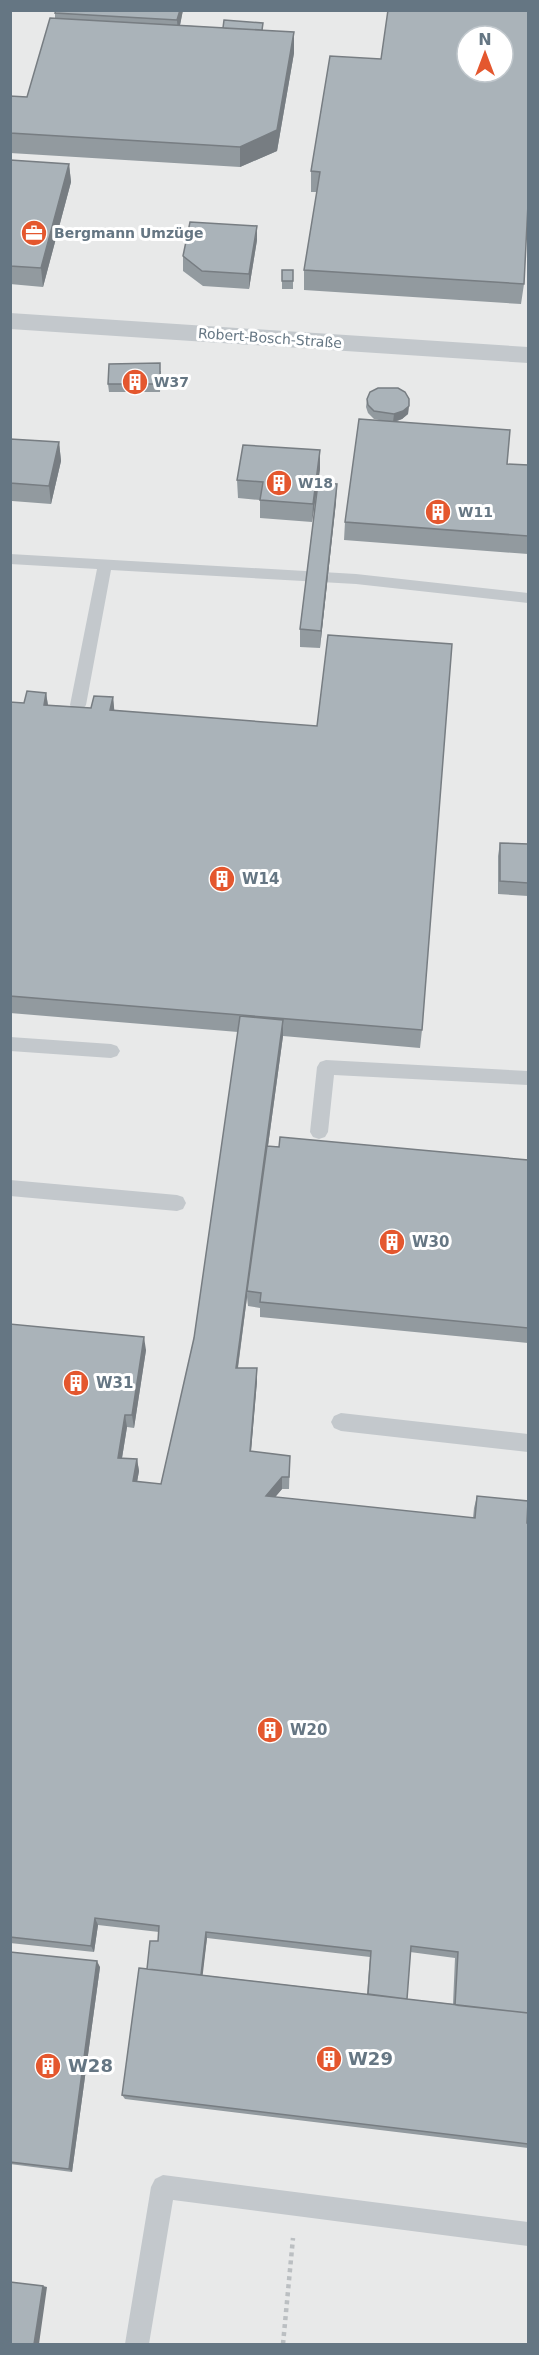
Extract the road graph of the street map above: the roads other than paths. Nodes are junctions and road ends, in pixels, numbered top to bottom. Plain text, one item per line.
1 (10, 321) edge
2 (528, 356) edge
3 (10, 558) edge
4 (105, 564) junction
5 (528, 598) edge
6 (78, 705) edge
7 (10, 1044) edge
8 (111, 1051) dead end
9 (528, 1078) edge
10 (318, 1131) dead end
11 (10, 1188) edge
12 (177, 1203) dead end
13 (341, 1422) dead end
14 (528, 1443) edge
15 (528, 2234) edge
16 (137, 2344) edge

1 - 2 street, Robert-Bosch-Straße
3 - 4 lane
4 - 5 lane
4 - 6 lane
7 - 8 lane
9 - 10 lane
11 - 12 lane
13 - 14 lane
15 - 16 lane

